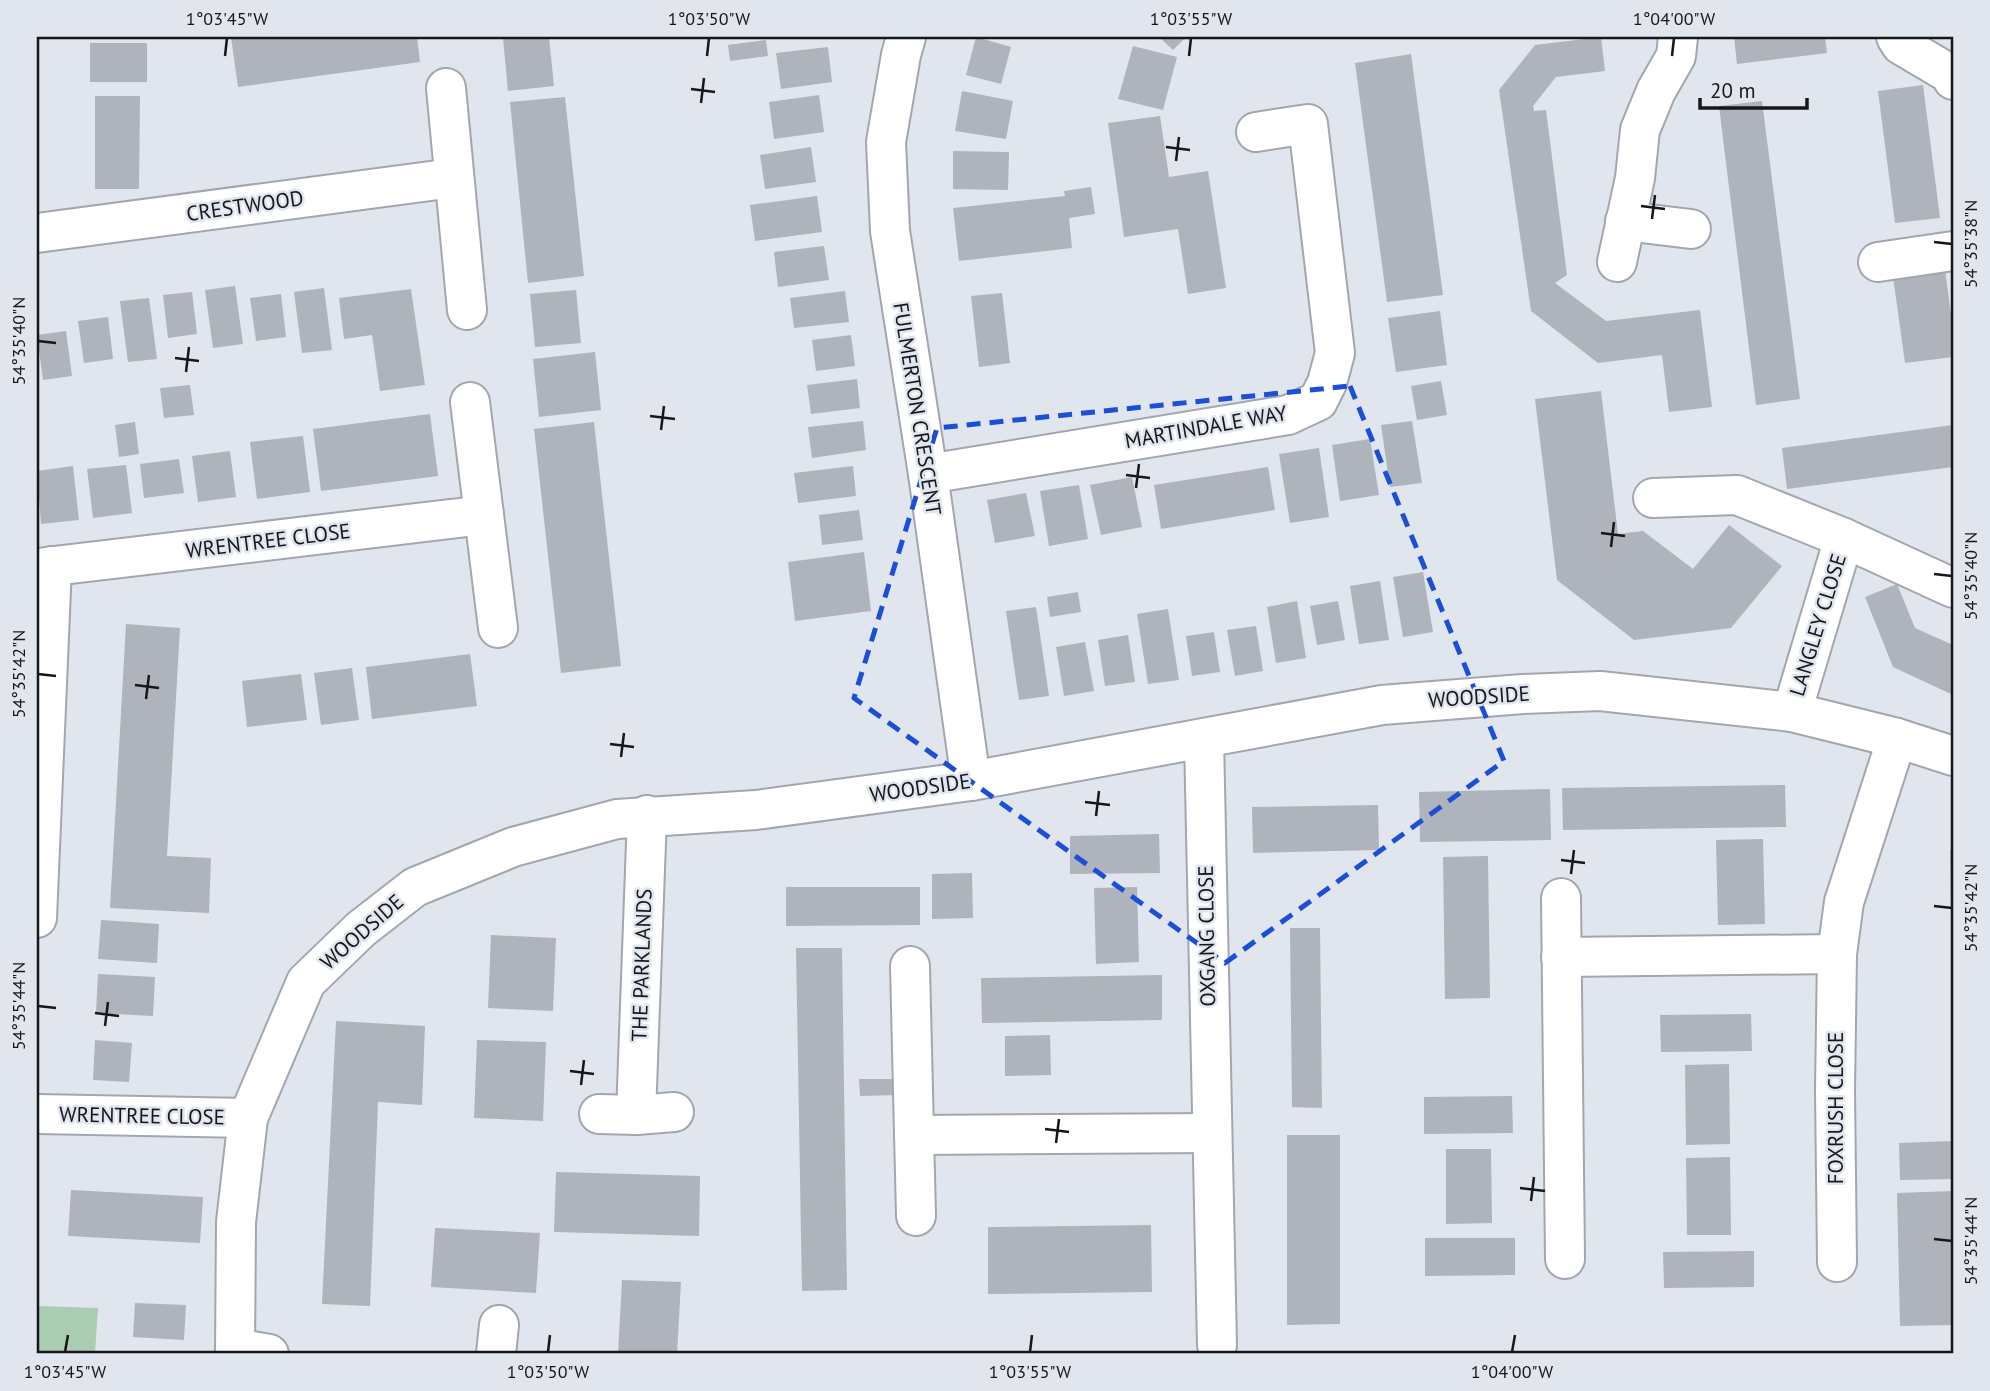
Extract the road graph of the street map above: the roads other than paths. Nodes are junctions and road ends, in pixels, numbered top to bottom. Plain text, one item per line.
1 (906, 37) edge
2 (1678, 37) edge
3 (1896, 37) edge
4 (1953, 80) edge
5 (446, 88) dead end
6 (1256, 132) dead end
7 (453, 178) junction
8 (1625, 221) junction
9 (1691, 229) dead end
10 (37, 233) edge
11 (1953, 251) edge
12 (1617, 261) dead end
13 (1878, 262) dead end
14 (467, 310) dead end
15 (470, 402) dead end
16 (928, 474) junction
17 (1653, 498) dead end
18 (484, 515) junction
19 (1844, 538) junction
20 (44, 567) edge
21 (1953, 588) edge
22 (498, 628) dead end
23 (1792, 712) junction
24 (1897, 738) junction
25 (1205, 739) junction
26 (1953, 756) edge
27 (971, 781) junction
28 (647, 815) junction
29 (1561, 898) dead end
30 (37, 918) edge
31 (1837, 954) junction
32 (1561, 957) junction
33 (910, 966) dead end
34 (674, 1112) dead end
35 (37, 1114) edge
36 (248, 1118) junction
37 (1212, 1133) junction
38 (914, 1135) junction
39 (916, 1216) dead end
40 (1565, 1259) dead end
41 (1837, 1262) dead end
42 (1217, 1345) dead end
43 (246, 1352) edge

1 - 16 street, FULMERTON CRESCENT
2 - 8 street
3 - 4 street
5 - 7 street
6 - 16 street, MARTINDALE WAY
7 - 10 street, CRESTWOOD
7 - 14 street
8 - 9 street
8 - 12 street
11 - 13 street
15 - 18 street
16 - 27 street, FULMERTON CRESCENT
17 - 19 street, LANGLEY CLOSE
18 - 20 street, WRENTREE CLOSE
18 - 22 street
19 - 21 street, LANGLEY CLOSE
19 - 23 street, LANGLEY CLOSE
20 - 30 street, WRENTREE CLOSE
23 - 24 street, WOODSIDE
23 - 25 street, WOODSIDE
24 - 26 street, WOODSIDE
24 - 31 street, FOXRUSH CLOSE
25 - 27 street, WOODSIDE
25 - 37 street, OXGANG CLOSE
27 - 28 street, WOODSIDE
28 - 34 street, THE PARKLANDS
28 - 36 street, WOODSIDE
29 - 32 street
31 - 32 street
31 - 41 street, FOXRUSH CLOSE
32 - 40 street
33 - 38 street
35 - 36 street, WRENTREE CLOSE
36 - 43 street, WOODSIDE
37 - 38 street
37 - 42 street, OXGANG CLOSE
38 - 39 street

